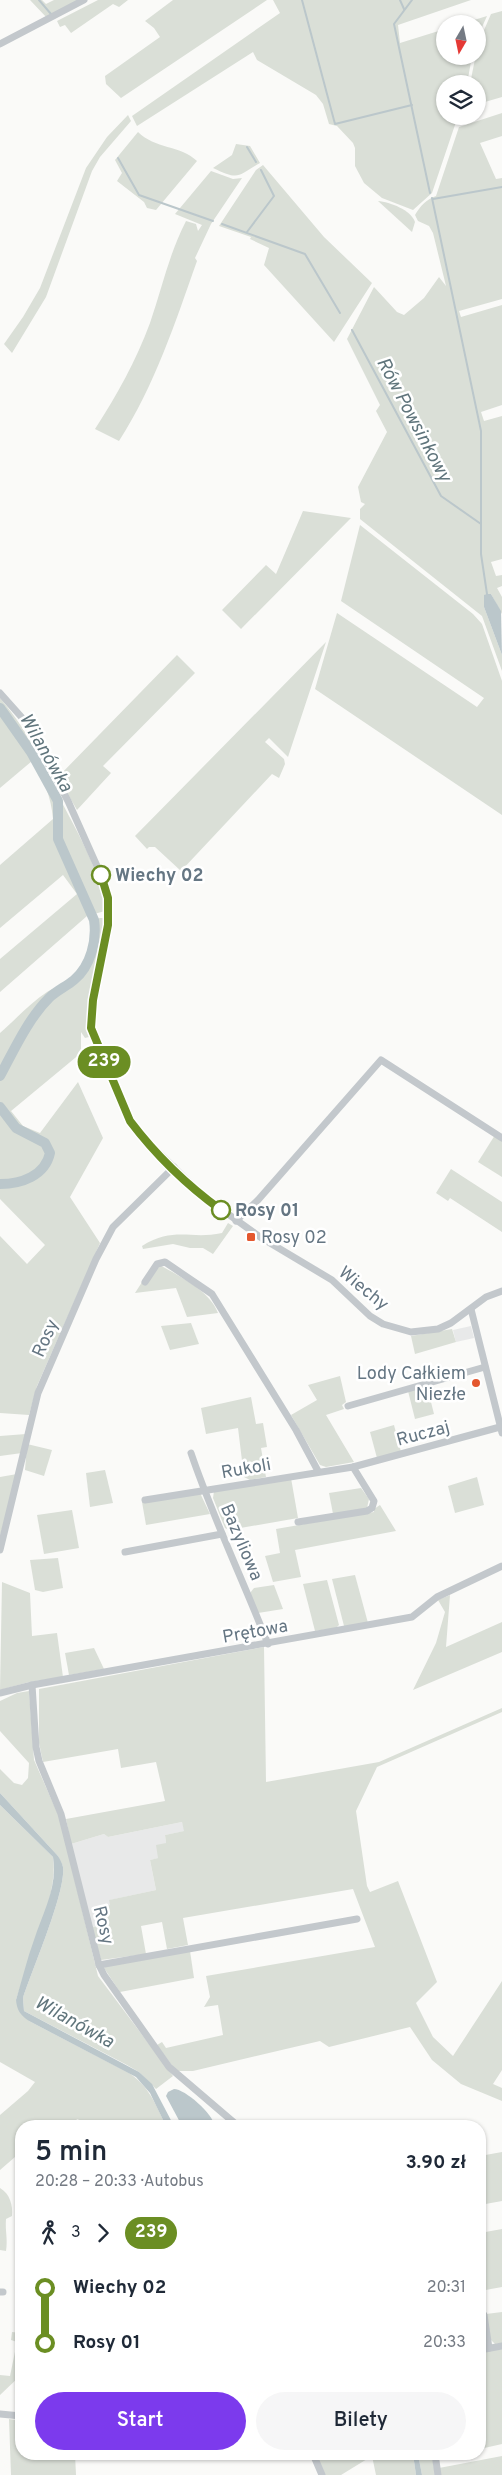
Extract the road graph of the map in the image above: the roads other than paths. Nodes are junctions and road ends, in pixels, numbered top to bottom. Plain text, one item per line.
1 (84, 0) edge
2 (0, 44) edge
3 (0, 693) edge
4 (502, 1138) edge
5 (174, 1167) junction
6 (236, 1221) junction
7 (145, 1282) dead end
8 (502, 1291) edge
9 (471, 1309) junction
10 (485, 1367) junction
11 (348, 1406) dead end
12 (501, 1430) edge
13 (190, 1453) dead end
14 (353, 1466) junction
15 (318, 1470) junction
16 (204, 1490) junction
17 (145, 1500) dead end
18 (298, 1522) dead end
19 (222, 1534) junction
20 (0, 1550) edge
21 (125, 1552) dead end
22 (502, 1566) edge
23 (268, 1644) junction
24 (32, 1685) junction
25 (0, 1694) edge
26 (356, 1919) dead end
27 (99, 1964) junction
28 (231, 2120) edge
29 (486, 2328) edge
30 (502, 2346) edge
31 (489, 2348) junction
32 (486, 2349) edge
33 (0, 2414) edge
34 (15, 2415) edge
35 (316, 2460) edge
36 (435, 2460) edge
37 (322, 2475) edge
38 (438, 2475) edge

1 - 2 street
3 - 5 street, Wiechy
4 - 6 street
5 - 6 street, Wiechy
5 - 20 street, Rosy
6 - 9 street, Wiechy
7 - 15 street
8 - 9 street, Wiechy
9 - 10 street, Ruczaj
10 - 11 street
10 - 12 street, Ruczaj
12 - 14 street, Ruczaj
13 - 16 street, Bazyliowa
14 - 15 street, Rukoli
14 - 18 street
15 - 16 street, Rukoli
16 - 17 street, Rukoli
16 - 19 street, Bazyliowa
19 - 21 street
19 - 23 street, Bazyliowa
22 - 23 street, Prętowa
23 - 24 street, Prętowa
24 - 25 street, Prętowa
24 - 27 street, Rosy
26 - 27 street
27 - 28 street, Rosy
29 - 31 street
30 - 31 street
31 - 32 street
33 - 34 street
35 - 37 street
36 - 38 street

